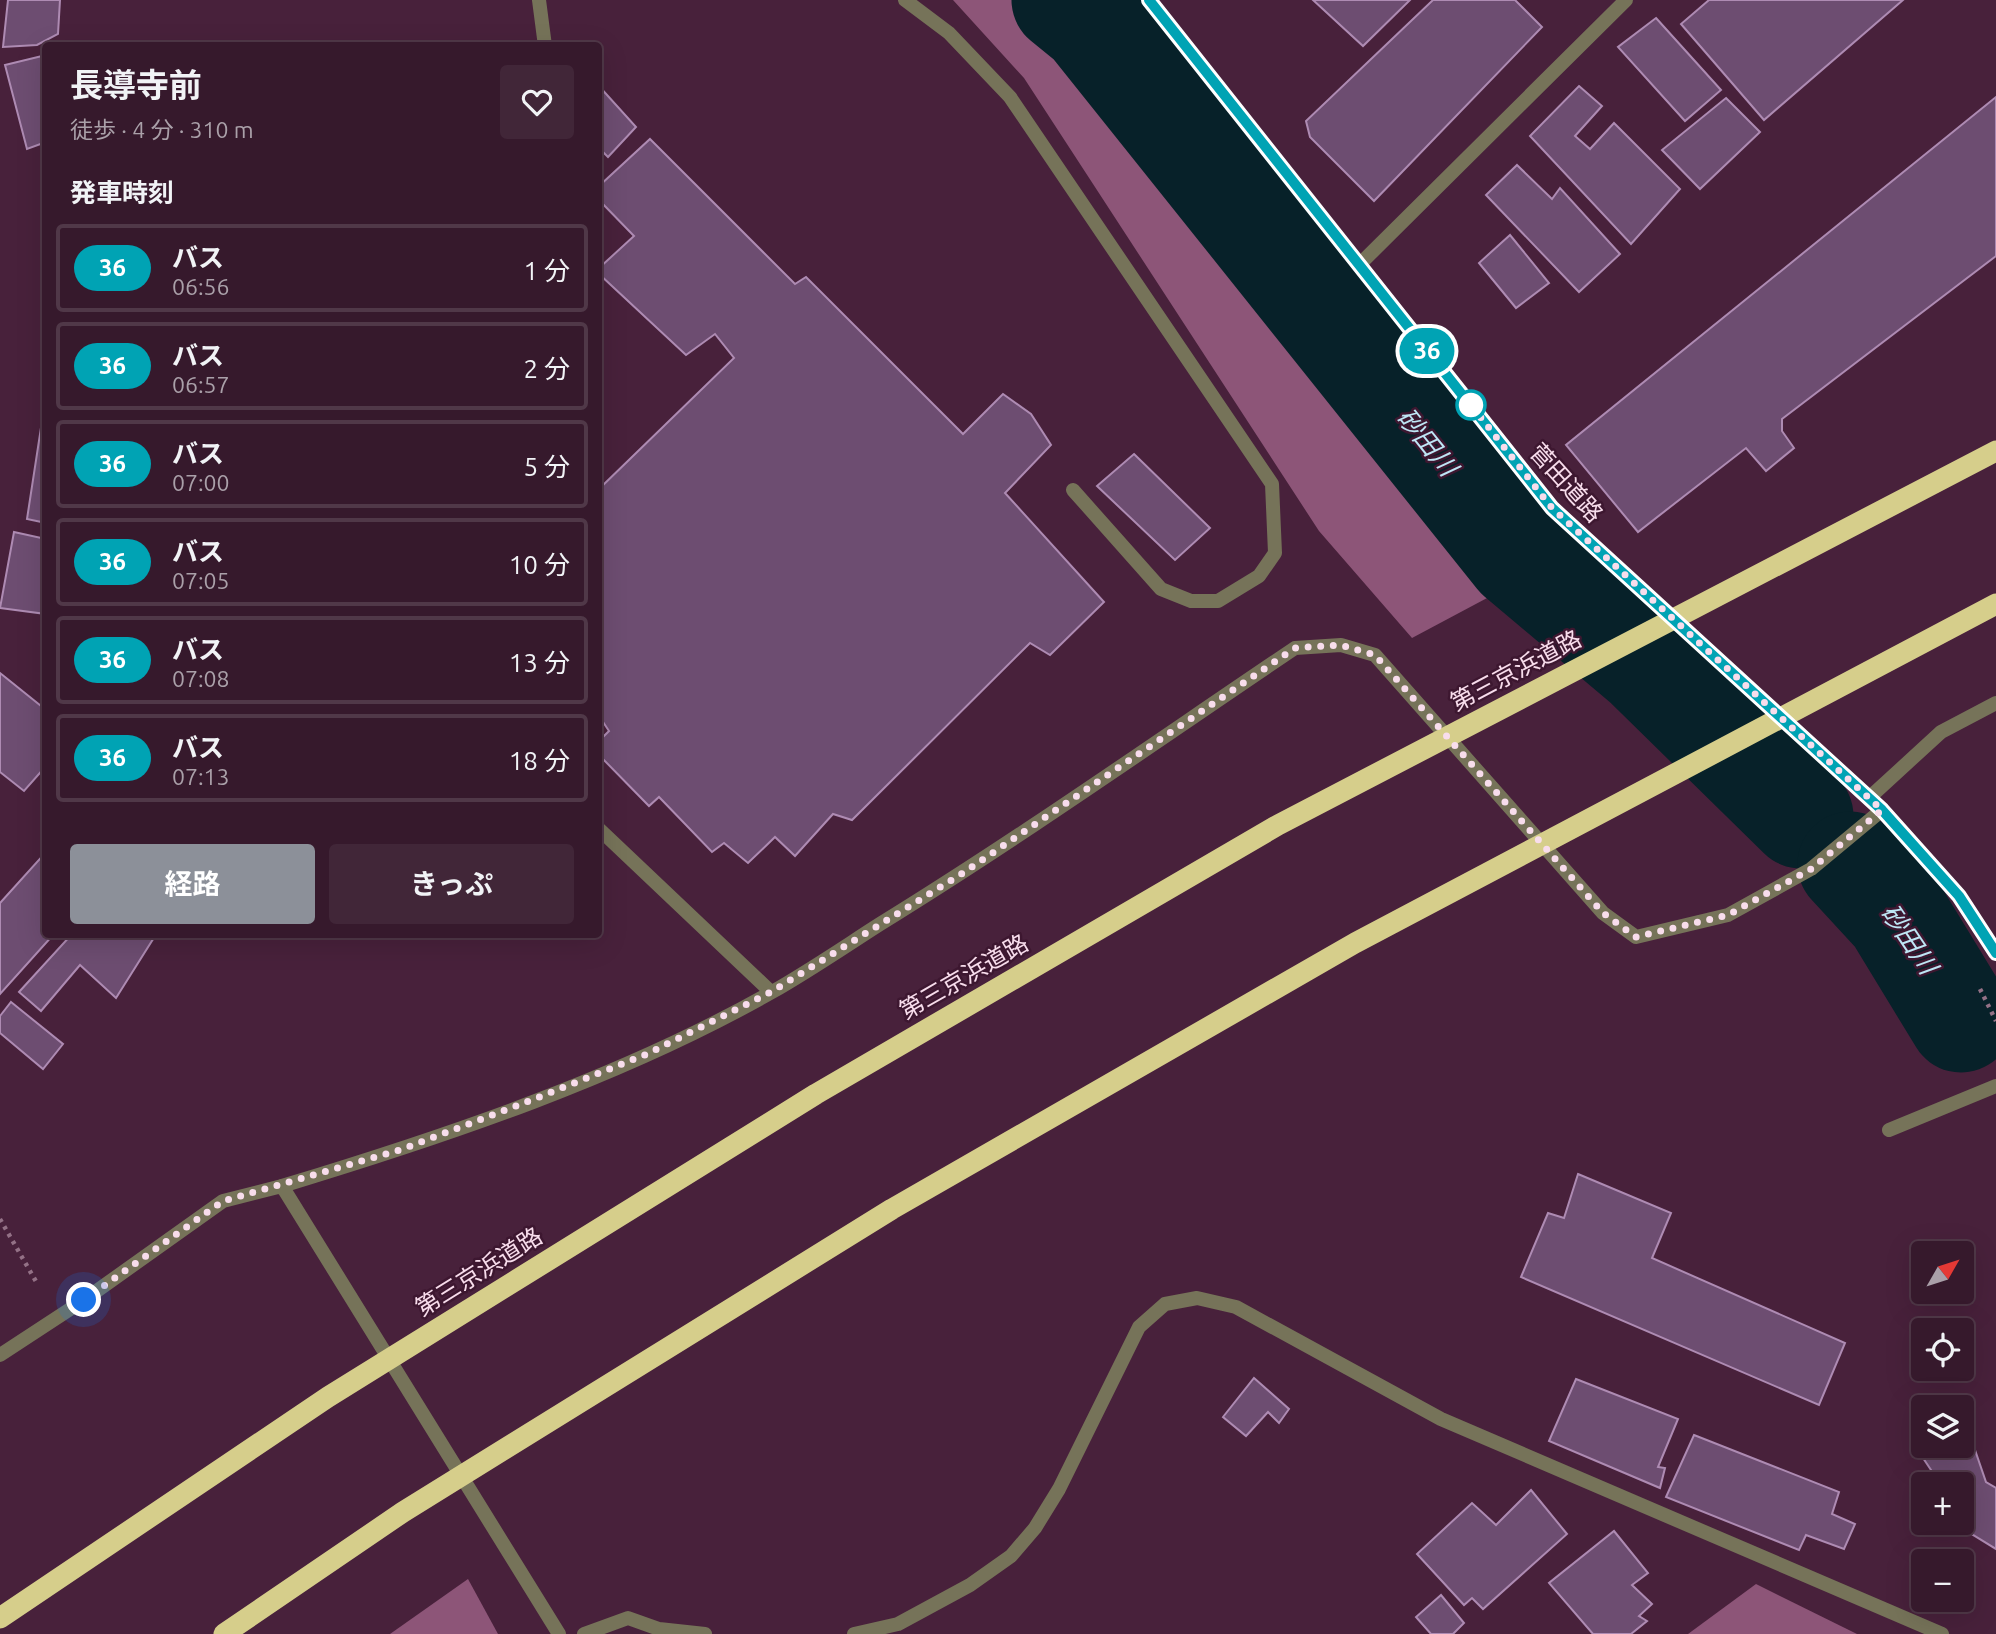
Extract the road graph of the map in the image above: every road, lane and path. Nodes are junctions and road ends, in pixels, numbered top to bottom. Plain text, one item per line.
1 (539, 0) edge
2 (905, 0) edge
3 (1149, 0) edge
4 (1626, 0) edge
5 (544, 42) edge
6 (1359, 265) junction
7 (1996, 450) edge
8 (1073, 490) dead end
9 (1996, 604) edge
10 (1996, 704) edge
11 (1868, 798) junction
12 (1882, 810) junction
13 (602, 832) edge
14 (1996, 953) edge
15 (771, 992) junction
16 (1996, 1086) edge
17 (1889, 1130) dead end
18 (282, 1186) junction
19 (0, 1219) edge
20 (56, 1319) junction
21 (0, 1355) edge
22 (0, 1618) edge
23 (224, 1634) edge
24 (559, 1634) edge
25 (584, 1634) edge
26 (705, 1634) edge
27 (854, 1634) edge
28 (1942, 1634) edge

1 - 5 street
2 - 8 street
3 - 6 street, 菅田道路
4 - 6 street
6 - 11 street, 菅田道路
7 - 22 highway, 第三京浜道路
9 - 23 highway
10 - 11 street
11 - 12 street, 菅田道路
12 - 14 street, 菅田道路
12 - 15 street
13 - 15 street
15 - 18 street
16 - 17 street
18 - 20 street
18 - 24 street
19 - 20 path
20 - 21 street
25 - 26 street
27 - 28 street

